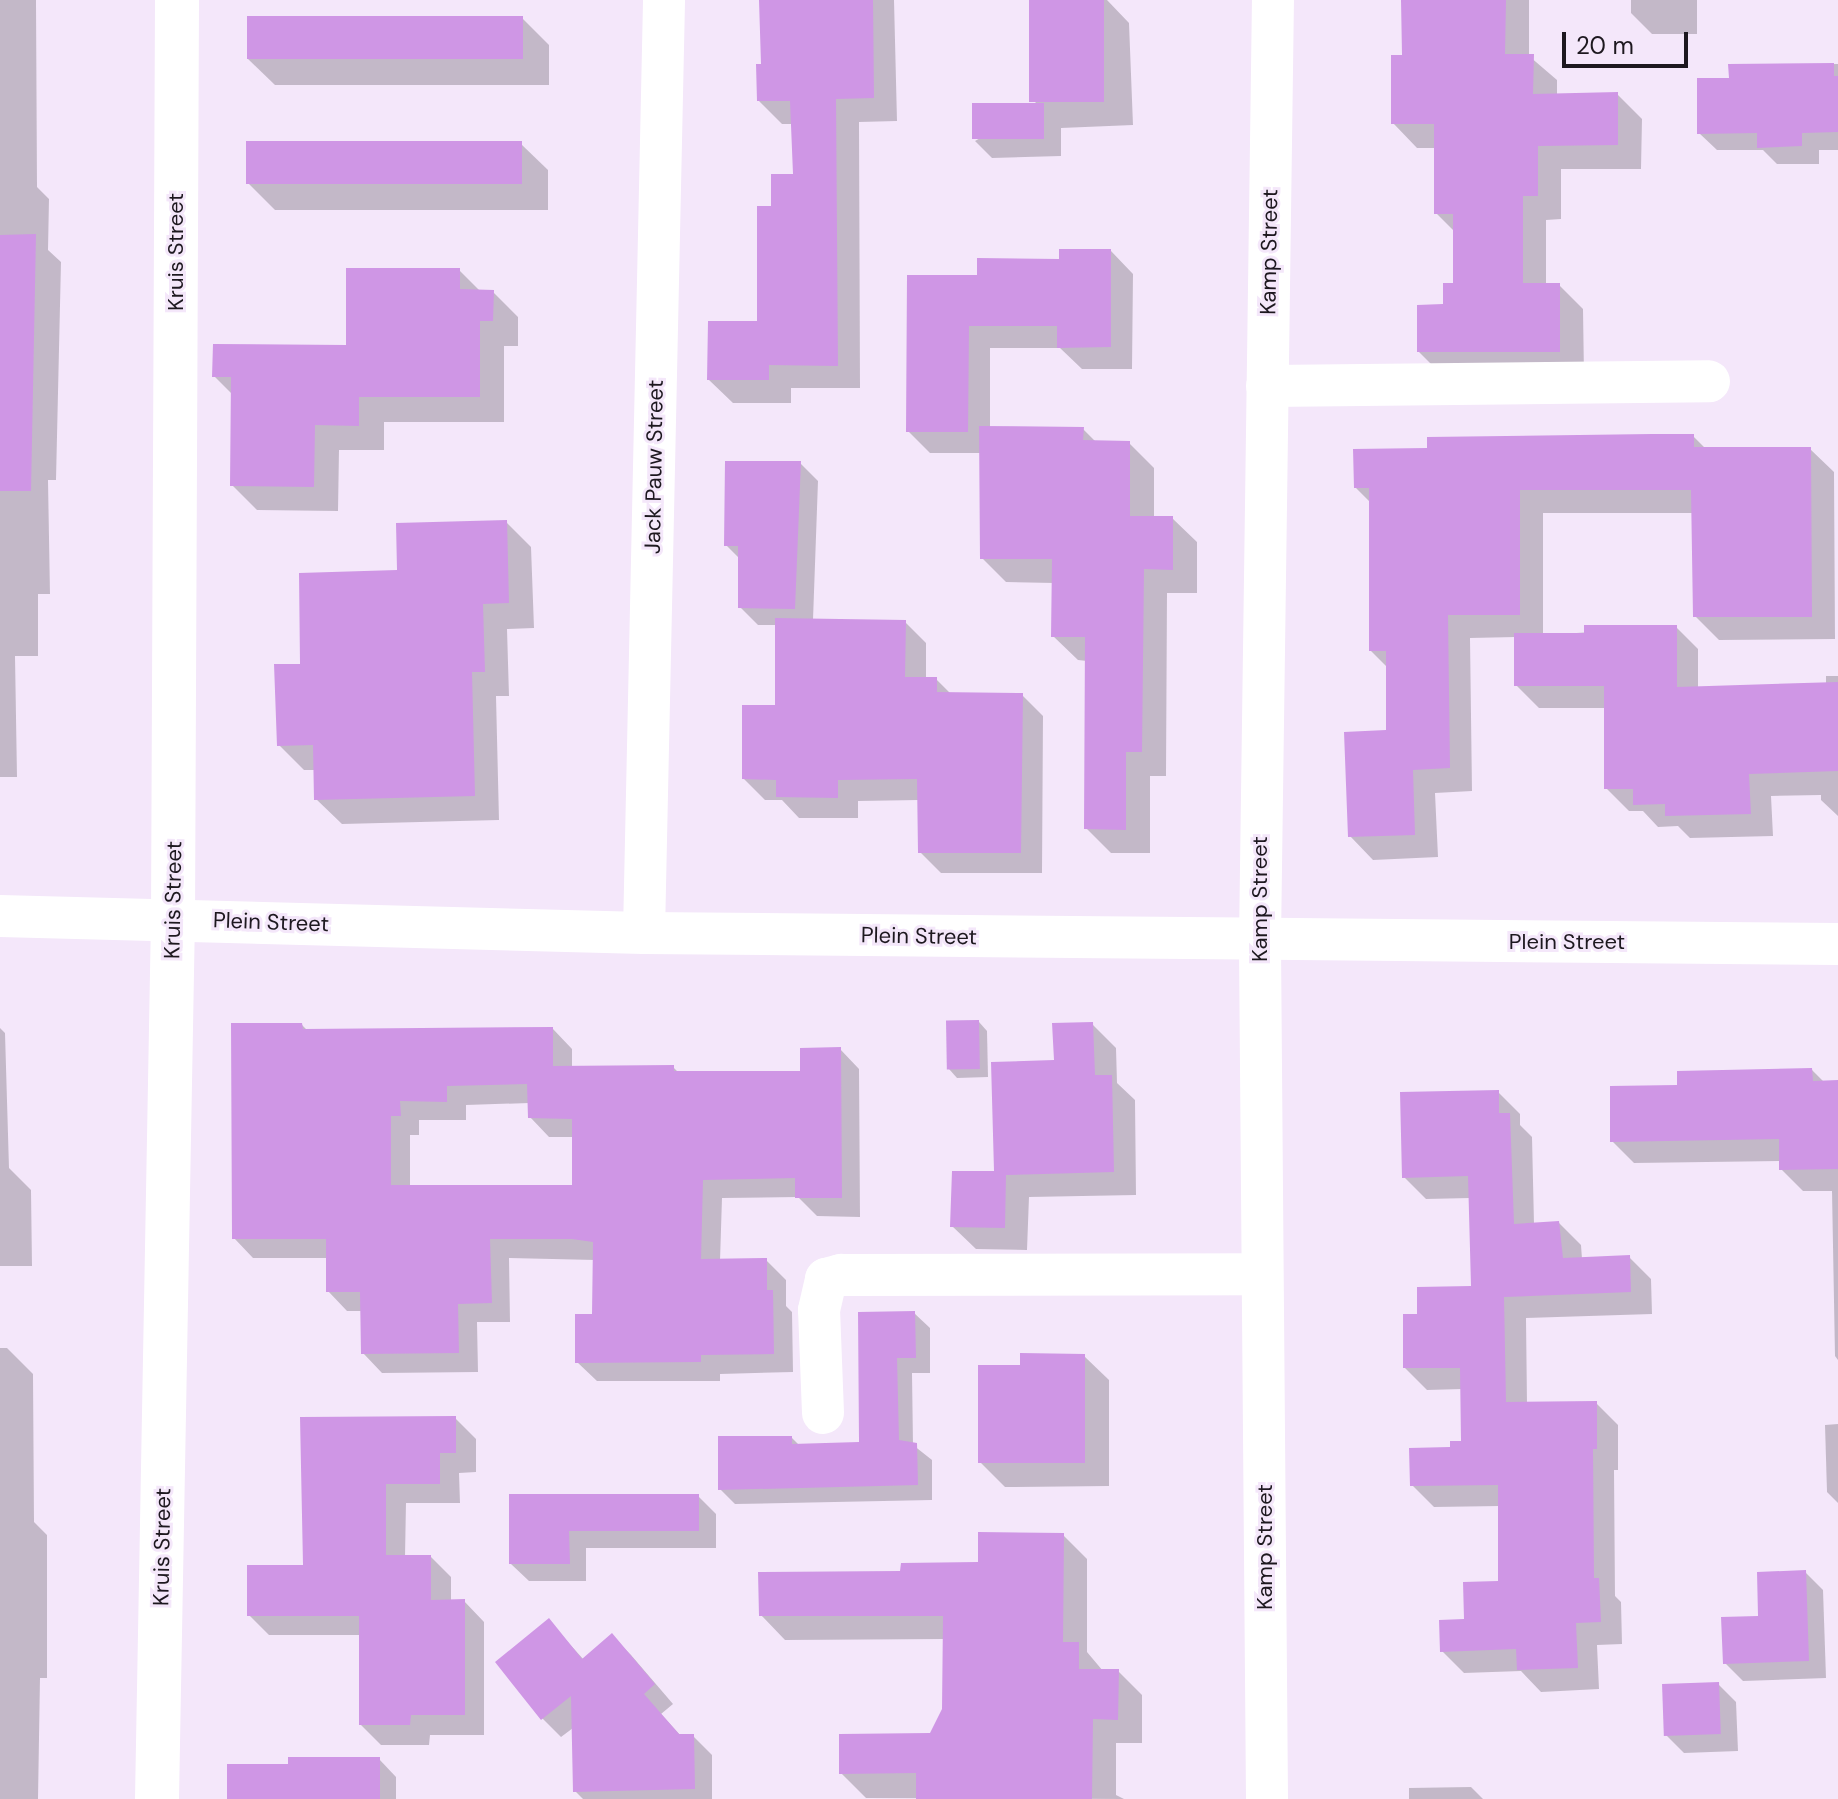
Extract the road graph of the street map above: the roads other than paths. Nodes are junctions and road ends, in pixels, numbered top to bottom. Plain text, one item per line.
1 (177, 0) edge
2 (664, 0) edge
3 (1273, 0) edge
4 (1709, 381) dead end
5 (1267, 386) junction
6 (0, 916) edge
7 (173, 919) junction
8 (644, 933) junction
9 (1260, 940) junction
10 (1838, 944) edge
11 (1262, 1274) junction
12 (823, 1413) dead end
13 (157, 1799) edge
14 (1267, 1799) edge

1 - 7 street, Kruis Street
2 - 8 street, Jack Pauw Street
3 - 5 street, Kamp Street
4 - 5 street
5 - 9 street, Kamp Street
6 - 7 street, Plein Street
7 - 8 street, Plein Street
7 - 13 street, Kruis Street
8 - 9 street, Plein Street
9 - 10 street, Plein Street
9 - 11 street, Kamp Street
11 - 12 street
11 - 14 street, Kamp Street

